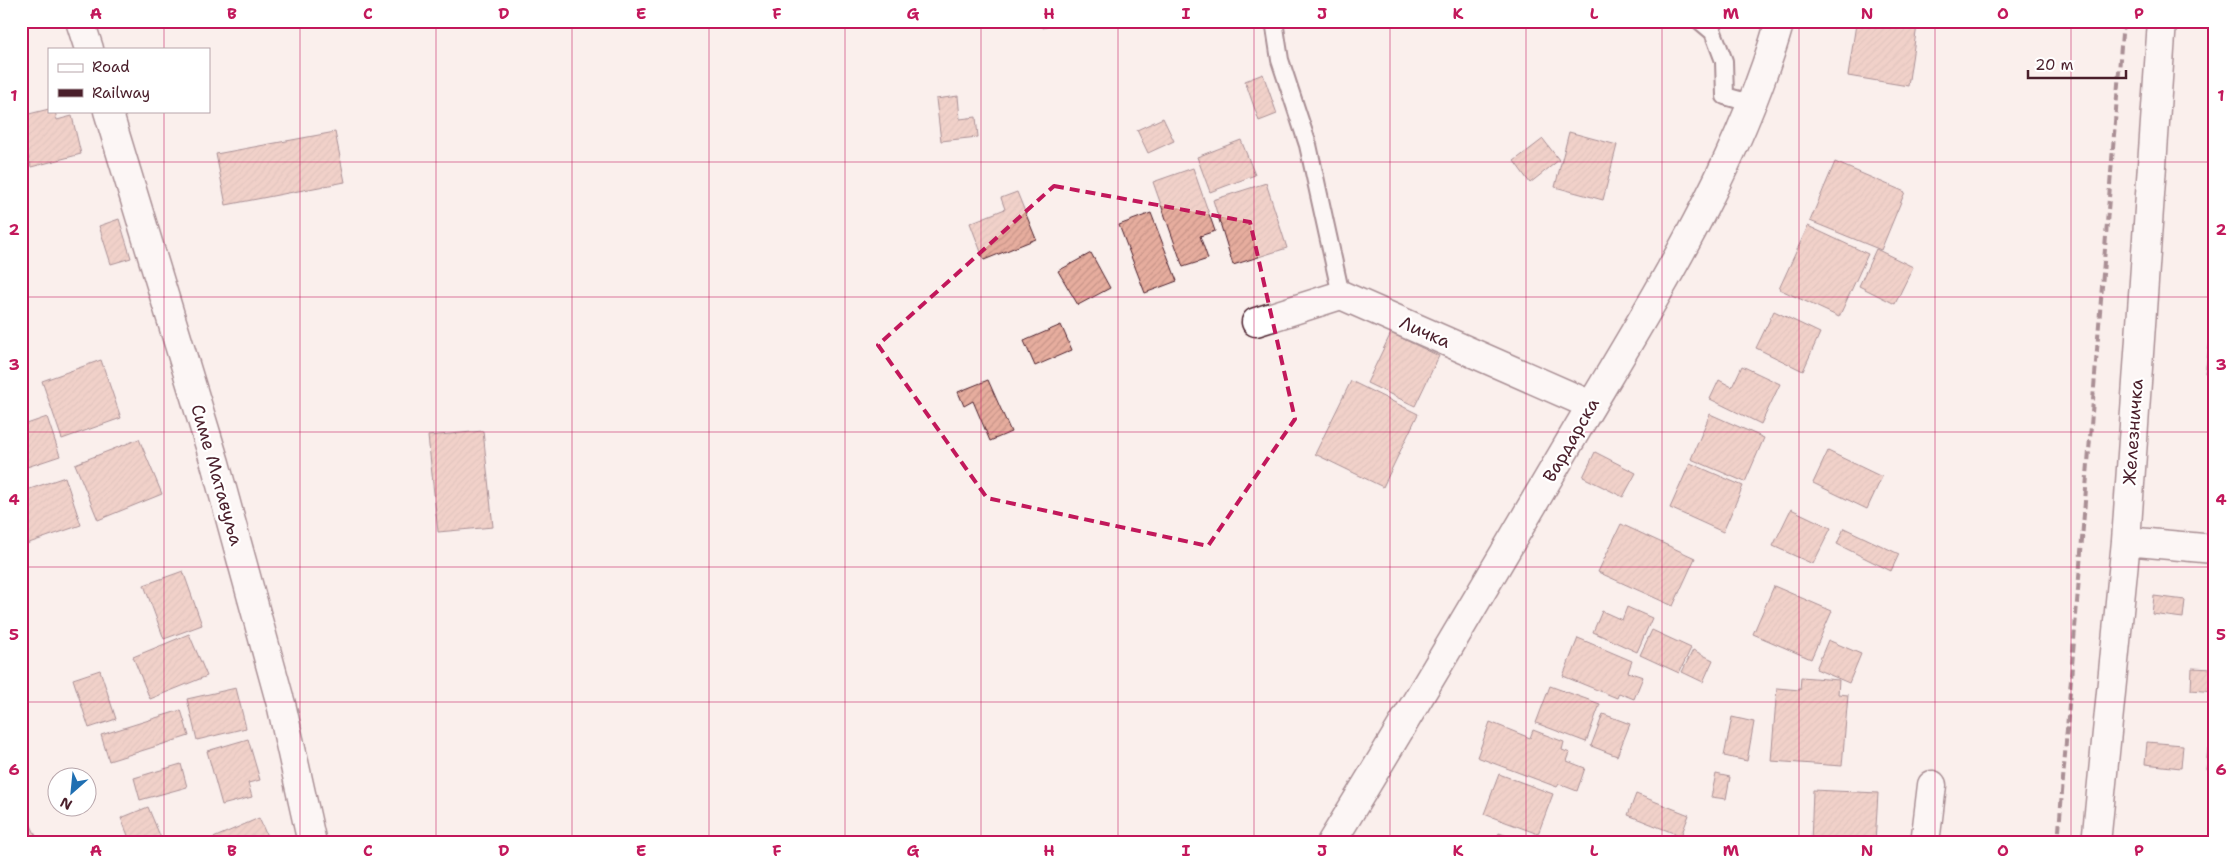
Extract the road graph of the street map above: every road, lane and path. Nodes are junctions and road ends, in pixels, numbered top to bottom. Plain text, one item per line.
1 (80, 21) edge
2 (1274, 21) edge
3 (1700, 21) edge
4 (1780, 21) edge
5 (2162, 21) edge
6 (89, 48) edge
7 (1750, 103) junction
8 (108, 112) edge
9 (1341, 296) junction
10 (1256, 322) dead end
11 (1591, 405) junction
12 (2126, 540) junction
13 (2214, 549) edge
14 (1932, 784) dead end
15 (312, 843) edge
16 (1331, 843) edge
17 (1925, 843) edge
18 (2096, 843) edge

1 - 6 street
2 - 9 lane
3 - 7 lane
4 - 7 street, Вардарска
5 - 12 street, Железничка
7 - 11 street, Вардарска
8 - 15 street, Симе Матавуља
9 - 10 street
9 - 11 street, Личка
11 - 16 street, Вардарска
12 - 13 street
12 - 18 street, Железничка
14 - 17 street

